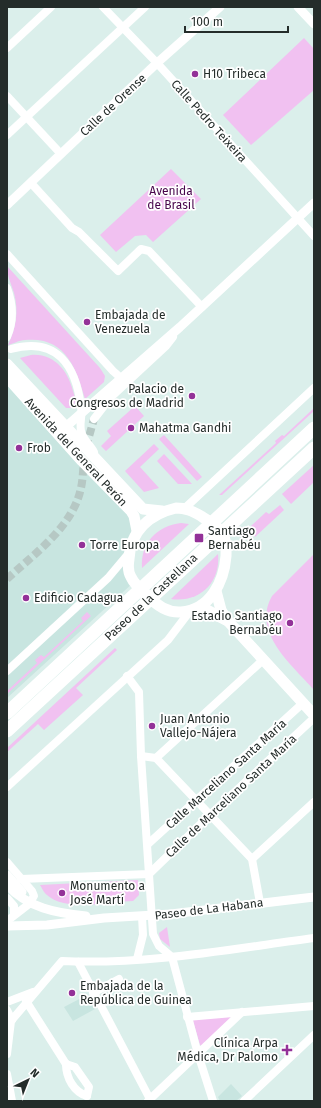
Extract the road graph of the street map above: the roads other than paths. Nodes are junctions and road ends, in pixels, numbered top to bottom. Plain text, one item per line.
1 (51, 7) edge
2 (103, 7) edge
3 (145, 7) edge
4 (220, 7) edge
5 (298, 7) edge
6 (314, 24) edge
7 (123, 27) junction
8 (7, 48) edge
9 (157, 63) junction
10 (7, 96) edge
11 (27, 117) junction
12 (7, 135) edge
13 (61, 154) junction
14 (31, 183) junction
15 (314, 203) edge
16 (7, 205) edge
17 (298, 218) junction
18 (314, 236) edge
19 (7, 254) edge
20 (7, 288) edge
21 (202, 307) junction
22 (180, 327) junction
23 (7, 337) edge
24 (12, 349) dead end
25 (7, 364) edge
26 (7, 377) edge
27 (121, 378) junction
28 (314, 388) edge
29 (33, 407) junction
30 (82, 413) junction
31 (94, 419) tunnel mouth
32 (65, 427) junction
33 (314, 428) edge
34 (314, 448) edge
35 (104, 466) junction
36 (185, 508) junction
37 (162, 511) junction
38 (212, 523) junction
39 (137, 531) junction
40 (222, 533) junction
41 (129, 553) junction
42 (216, 590) junction
43 (146, 594) junction
44 (201, 607) junction
45 (190, 611) junction
46 (227, 620) junction
47 (263, 660) junction
48 (7, 671) edge
49 (127, 676) junction
50 (303, 703) junction
51 (9, 710) edge
52 (314, 717) edge
53 (7, 731) edge
54 (140, 756) junction
55 (156, 758) junction
56 (7, 787) edge
57 (197, 801) junction
58 (314, 802) edge
59 (210, 815) junction
60 (148, 844) junction
61 (252, 859) junction
62 (7, 862) edge
63 (149, 874) junction
64 (7, 875) edge
65 (22, 878) junction
66 (7, 885) edge
67 (314, 897) edge
68 (7, 898) edge
69 (31, 902) junction
70 (260, 903) junction
71 (14, 914) junction
72 (142, 916) junction
73 (152, 916) junction
74 (104, 918) junction
75 (7, 921) edge
76 (7, 926) edge
77 (314, 938) edge
78 (172, 957) junction
79 (137, 959) junction
80 (78, 962) junction
81 (119, 979) dead end
82 (34, 992) junction
83 (94, 993) junction
84 (26, 1001) junction
85 (7, 1002) edge
86 (314, 1006) edge
87 (7, 1010) edge
88 (242, 1012) junction
89 (187, 1017) junction
90 (12, 1020) junction
91 (314, 1035) edge
92 (7, 1054) edge
93 (198, 1054) junction
94 (66, 1064) junction
95 (7, 1074) edge
96 (89, 1098) edge
97 (12, 1101) edge
98 (150, 1101) edge
99 (213, 1101) edge
100 (244, 1101) edge

1 - 8 street
2 - 7 street, Calle Pedro Teixeira
3 - 7 street
4 - 9 street, Calle de Orense
5 - 6 street
7 - 9 street, Calle Pedro Teixeira
7 - 11 street
9 - 13 street, Calle de Orense
9 - 17 street, Calle Pedro Teixeira
10 - 11 street
11 - 12 street
11 - 13 street
13 - 14 street, Calle de Orense
14 - 16 street, Calle de Orense
14 - 21 street
15 - 17 street
17 - 18 street, Calle Pedro Teixeira
17 - 21 street
19 - 27 street
20 - 23 street
21 - 22 street
22 - 27 street
22 - 31 street
24 - 30 street, Avenida del General Perón
25 - 32 main road, Avenida del General Perón
26 - 29 main road, Avenida del General Perón
27 - 30 street
28 - 36 street
29 - 32 street
29 - 39 main road, Avenida del General Perón
30 - 32 street
30 - 35 street, Avenida del General Perón
32 - 35 main road, Avenida del General Perón
33 - 38 highway, Paseo de la Castellana
34 - 40 highway, Paseo de la Castellana
35 - 37 main road, Avenida del General Perón
36 - 37 main road
36 - 38 main road
37 - 39 main road
38 - 40 main road
38 - 43 highway, Paseo de la Castellana
39 - 41 main road
40 - 42 main road
40 - 43 highway, Paseo de la Castellana
41 - 43 main road
41 - 48 street
42 - 44 main road
42 - 46 main road
43 - 45 main road
43 - 51 highway, Paseo de la Castellana
43 - 53 highway, Paseo de la Castellana
44 - 45 main road
44 - 46 main road
45 - 49 street
46 - 47 main road
47 - 50 main road
47 - 55 street
49 - 54 street
49 - 56 street
50 - 52 main road
50 - 57 street, Calle Marceliano Santa María
52 - 59 street, Calle de Marceliano Santa María
54 - 55 street
54 - 60 street
55 - 57 street
57 - 59 street
57 - 60 street, Calle Marceliano Santa María
58 - 61 street
59 - 61 street
59 - 63 street, Calle de Marceliano Santa María
60 - 63 street
61 - 70 street
62 - 65 street
63 - 65 street
63 - 73 street
64 - 69 street
65 - 69 street
66 - 69 street, Paseo de La Habana
67 - 70 street, Paseo de La Habana
68 - 71 street
69 - 71 street
69 - 74 street, Paseo de La Habana
70 - 73 street, Paseo de La Habana
71 - 75 street
72 - 73 street, Paseo de La Habana
72 - 74 street, Paseo de La Habana
72 - 79 street
73 - 78 street
74 - 76 street, Paseo de La Habana
77 - 78 street
78 - 79 street
78 - 89 street
79 - 80 street
80 - 82 street
80 - 83 street
81 - 83 street
82 - 84 street
82 - 85 street
83 - 98 street
84 - 90 street
84 - 94 street
86 - 88 street
87 - 90 street
88 - 89 street
88 - 93 street
89 - 93 street
90 - 92 street
91 - 100 street
93 - 98 street
93 - 99 street
94 - 96 street
94 - 96 street
95 - 97 street

